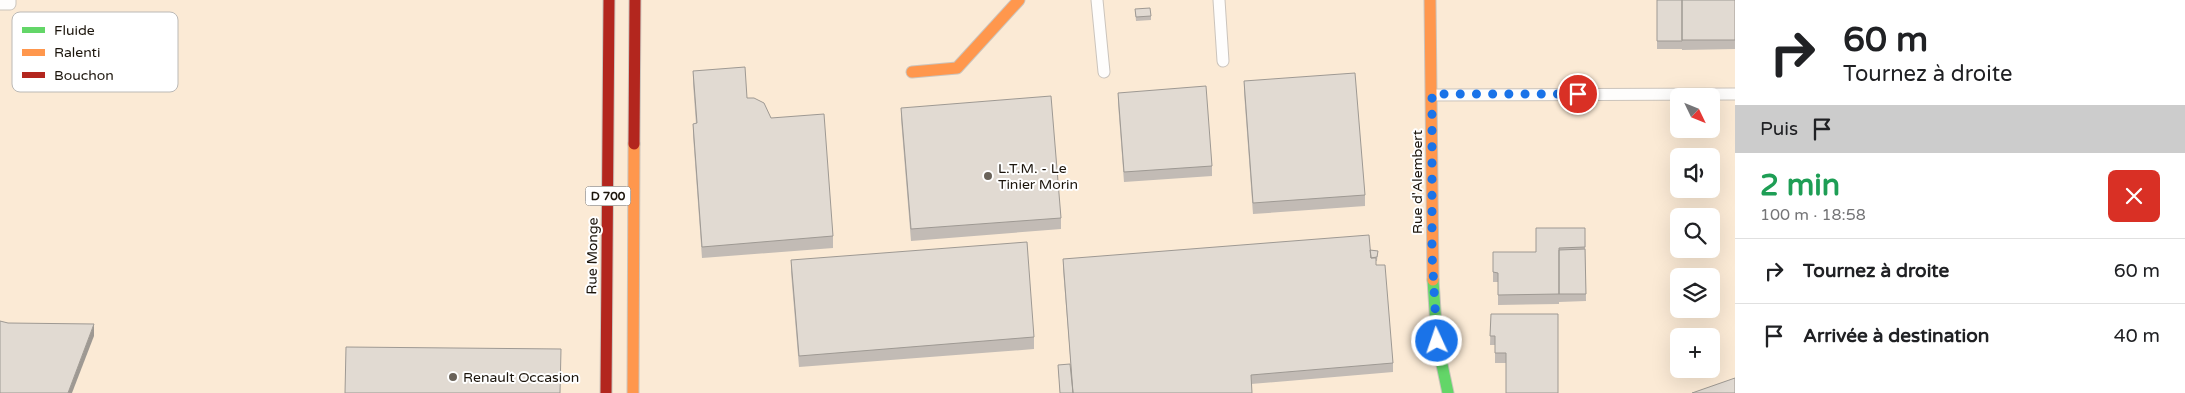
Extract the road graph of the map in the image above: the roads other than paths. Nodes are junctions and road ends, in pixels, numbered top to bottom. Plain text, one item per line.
1 (10, 0) edge
2 (609, 0) edge
3 (635, 0) edge
4 (1018, 0) edge
5 (1098, 0) edge
6 (1219, 0) edge
7 (1430, 0) edge
8 (0, 4) edge
9 (1223, 61) dead end
10 (912, 72) dead end
11 (1104, 72) dead end
12 (1432, 94) junction
13 (1735, 94) edge
14 (606, 393) edge
15 (633, 393) edge
16 (1448, 393) edge

1 - 8 lane
2 - 14 main road, Rue Monge / D 700
3 - 15 main road, D 700
4 - 10 main road
5 - 11 lane
6 - 9 lane
7 - 12 main road, Rue d'Alembert
12 - 13 lane
12 - 16 main road, Rue d'Alembert

